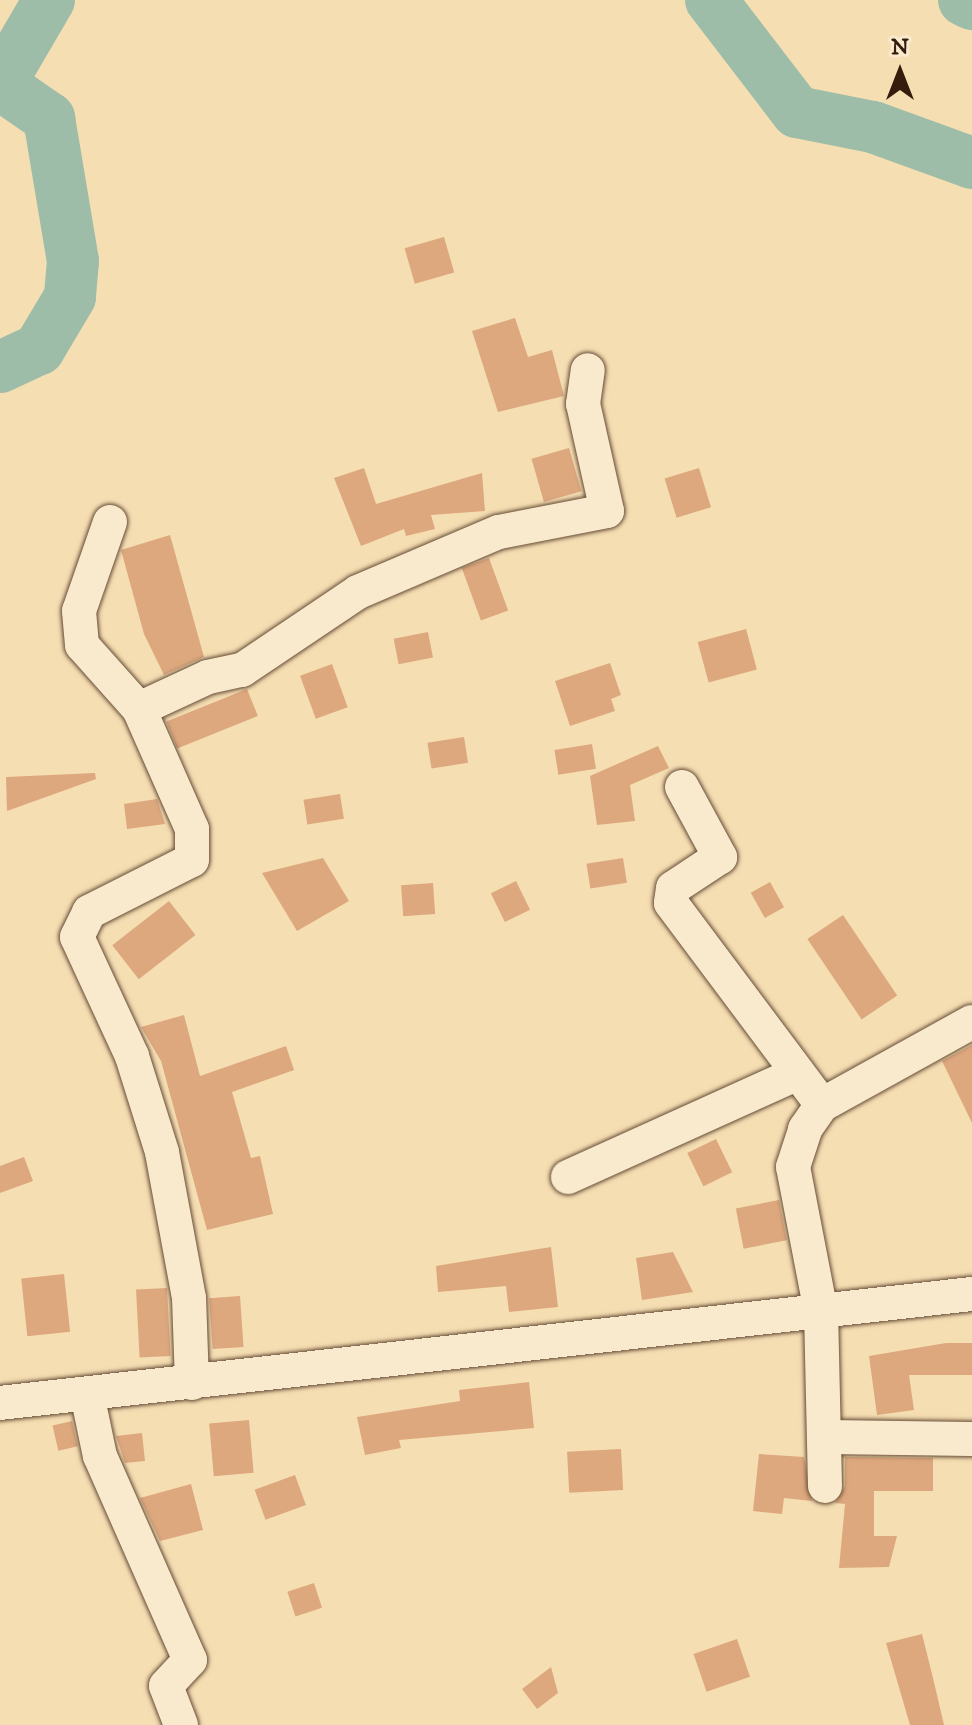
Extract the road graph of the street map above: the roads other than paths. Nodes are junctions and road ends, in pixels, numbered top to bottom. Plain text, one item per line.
1 (588, 370) dead end
2 (110, 522) dead end
3 (139, 709) junction
4 (682, 787) dead end
5 (972, 1022) edge
6 (798, 1073) junction
7 (822, 1105) junction
8 (568, 1177) dead end
9 (972, 1294) edge
10 (821, 1312) junction
11 (192, 1383) junction
12 (87, 1394) junction
13 (0, 1403) edge
14 (827, 1437) junction
15 (972, 1439) edge
16 (825, 1486) dead end
17 (181, 1725) edge

1 - 3 street
2 - 3 street
3 - 11 street
4 - 6 street
5 - 7 street
6 - 7 street
6 - 8 street
7 - 10 street
9 - 10 street
10 - 11 street
10 - 14 street
11 - 12 street
12 - 13 street
12 - 17 street
14 - 15 street
14 - 16 street

